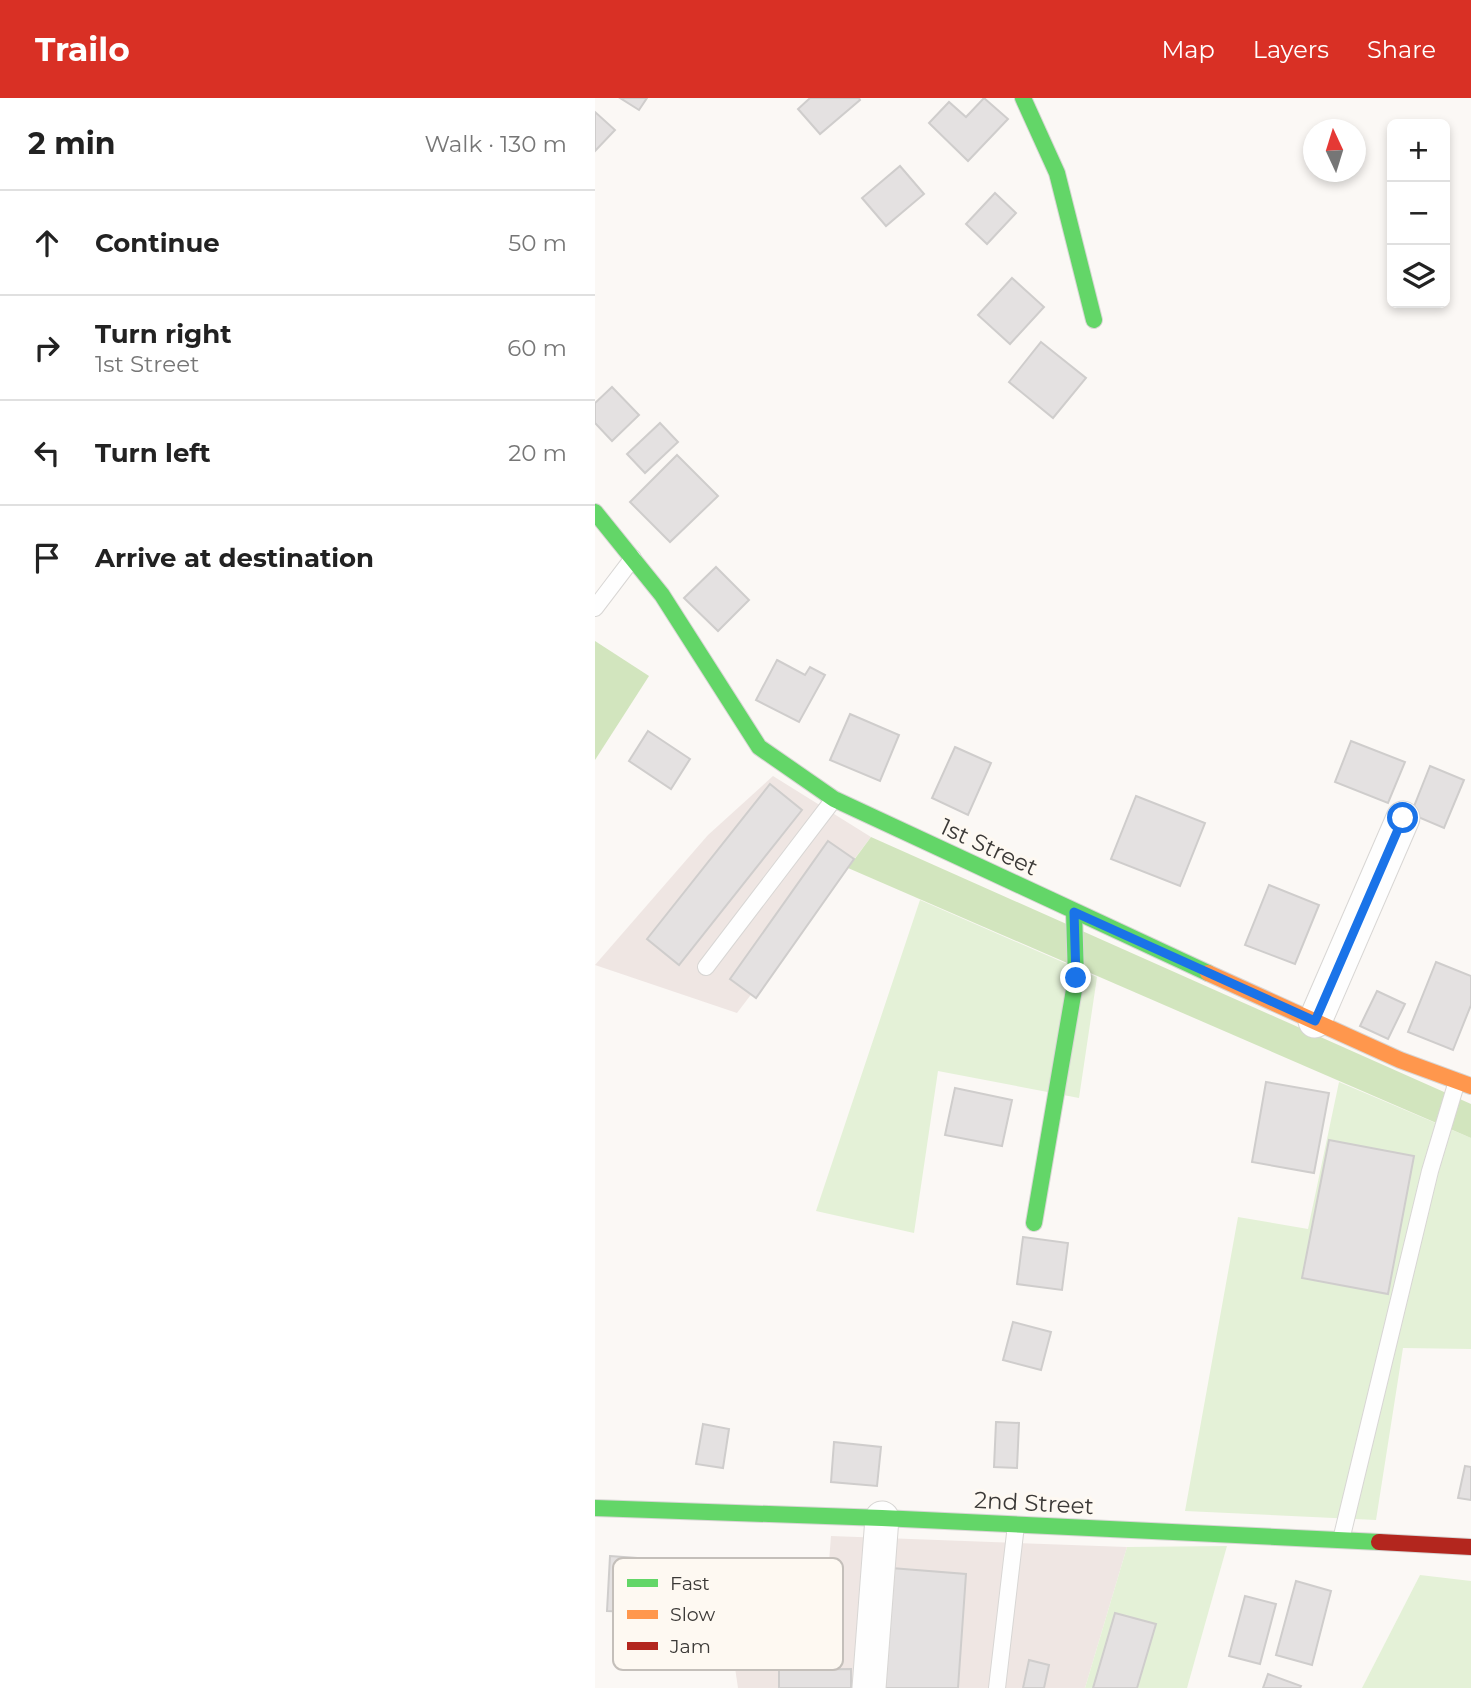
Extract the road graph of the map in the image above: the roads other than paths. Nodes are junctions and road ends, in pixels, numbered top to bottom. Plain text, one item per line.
1 (1023, 98) edge
2 (1094, 320) dead end
3 (595, 512) edge
4 (633, 558) junction
5 (595, 608) edge
6 (834, 799) junction
7 (1403, 818) dead end
8 (1074, 912) junction
9 (706, 967) dead end
10 (1315, 1021) junction
11 (1464, 1084) edge
12 (1034, 1223) dead end
13 (595, 1508) edge
14 (883, 1518) junction
15 (1016, 1525) junction
16 (1341, 1540) junction
17 (1471, 1547) edge
18 (869, 1688) edge
19 (997, 1688) edge

1 - 2 street
3 - 4 street, 1st Street
4 - 5 lane
4 - 6 street, 1st Street
6 - 8 street, 1st Street
6 - 9 lane
7 - 10 street
8 - 10 street, 1st Street
8 - 12 street
10 - 11 street, 1st Street
11 - 16 lane
13 - 14 street, 2nd Street
14 - 15 street, 2nd Street
14 - 18 street
15 - 16 street, 2nd Street
15 - 19 lane
16 - 17 street, 2nd Street

